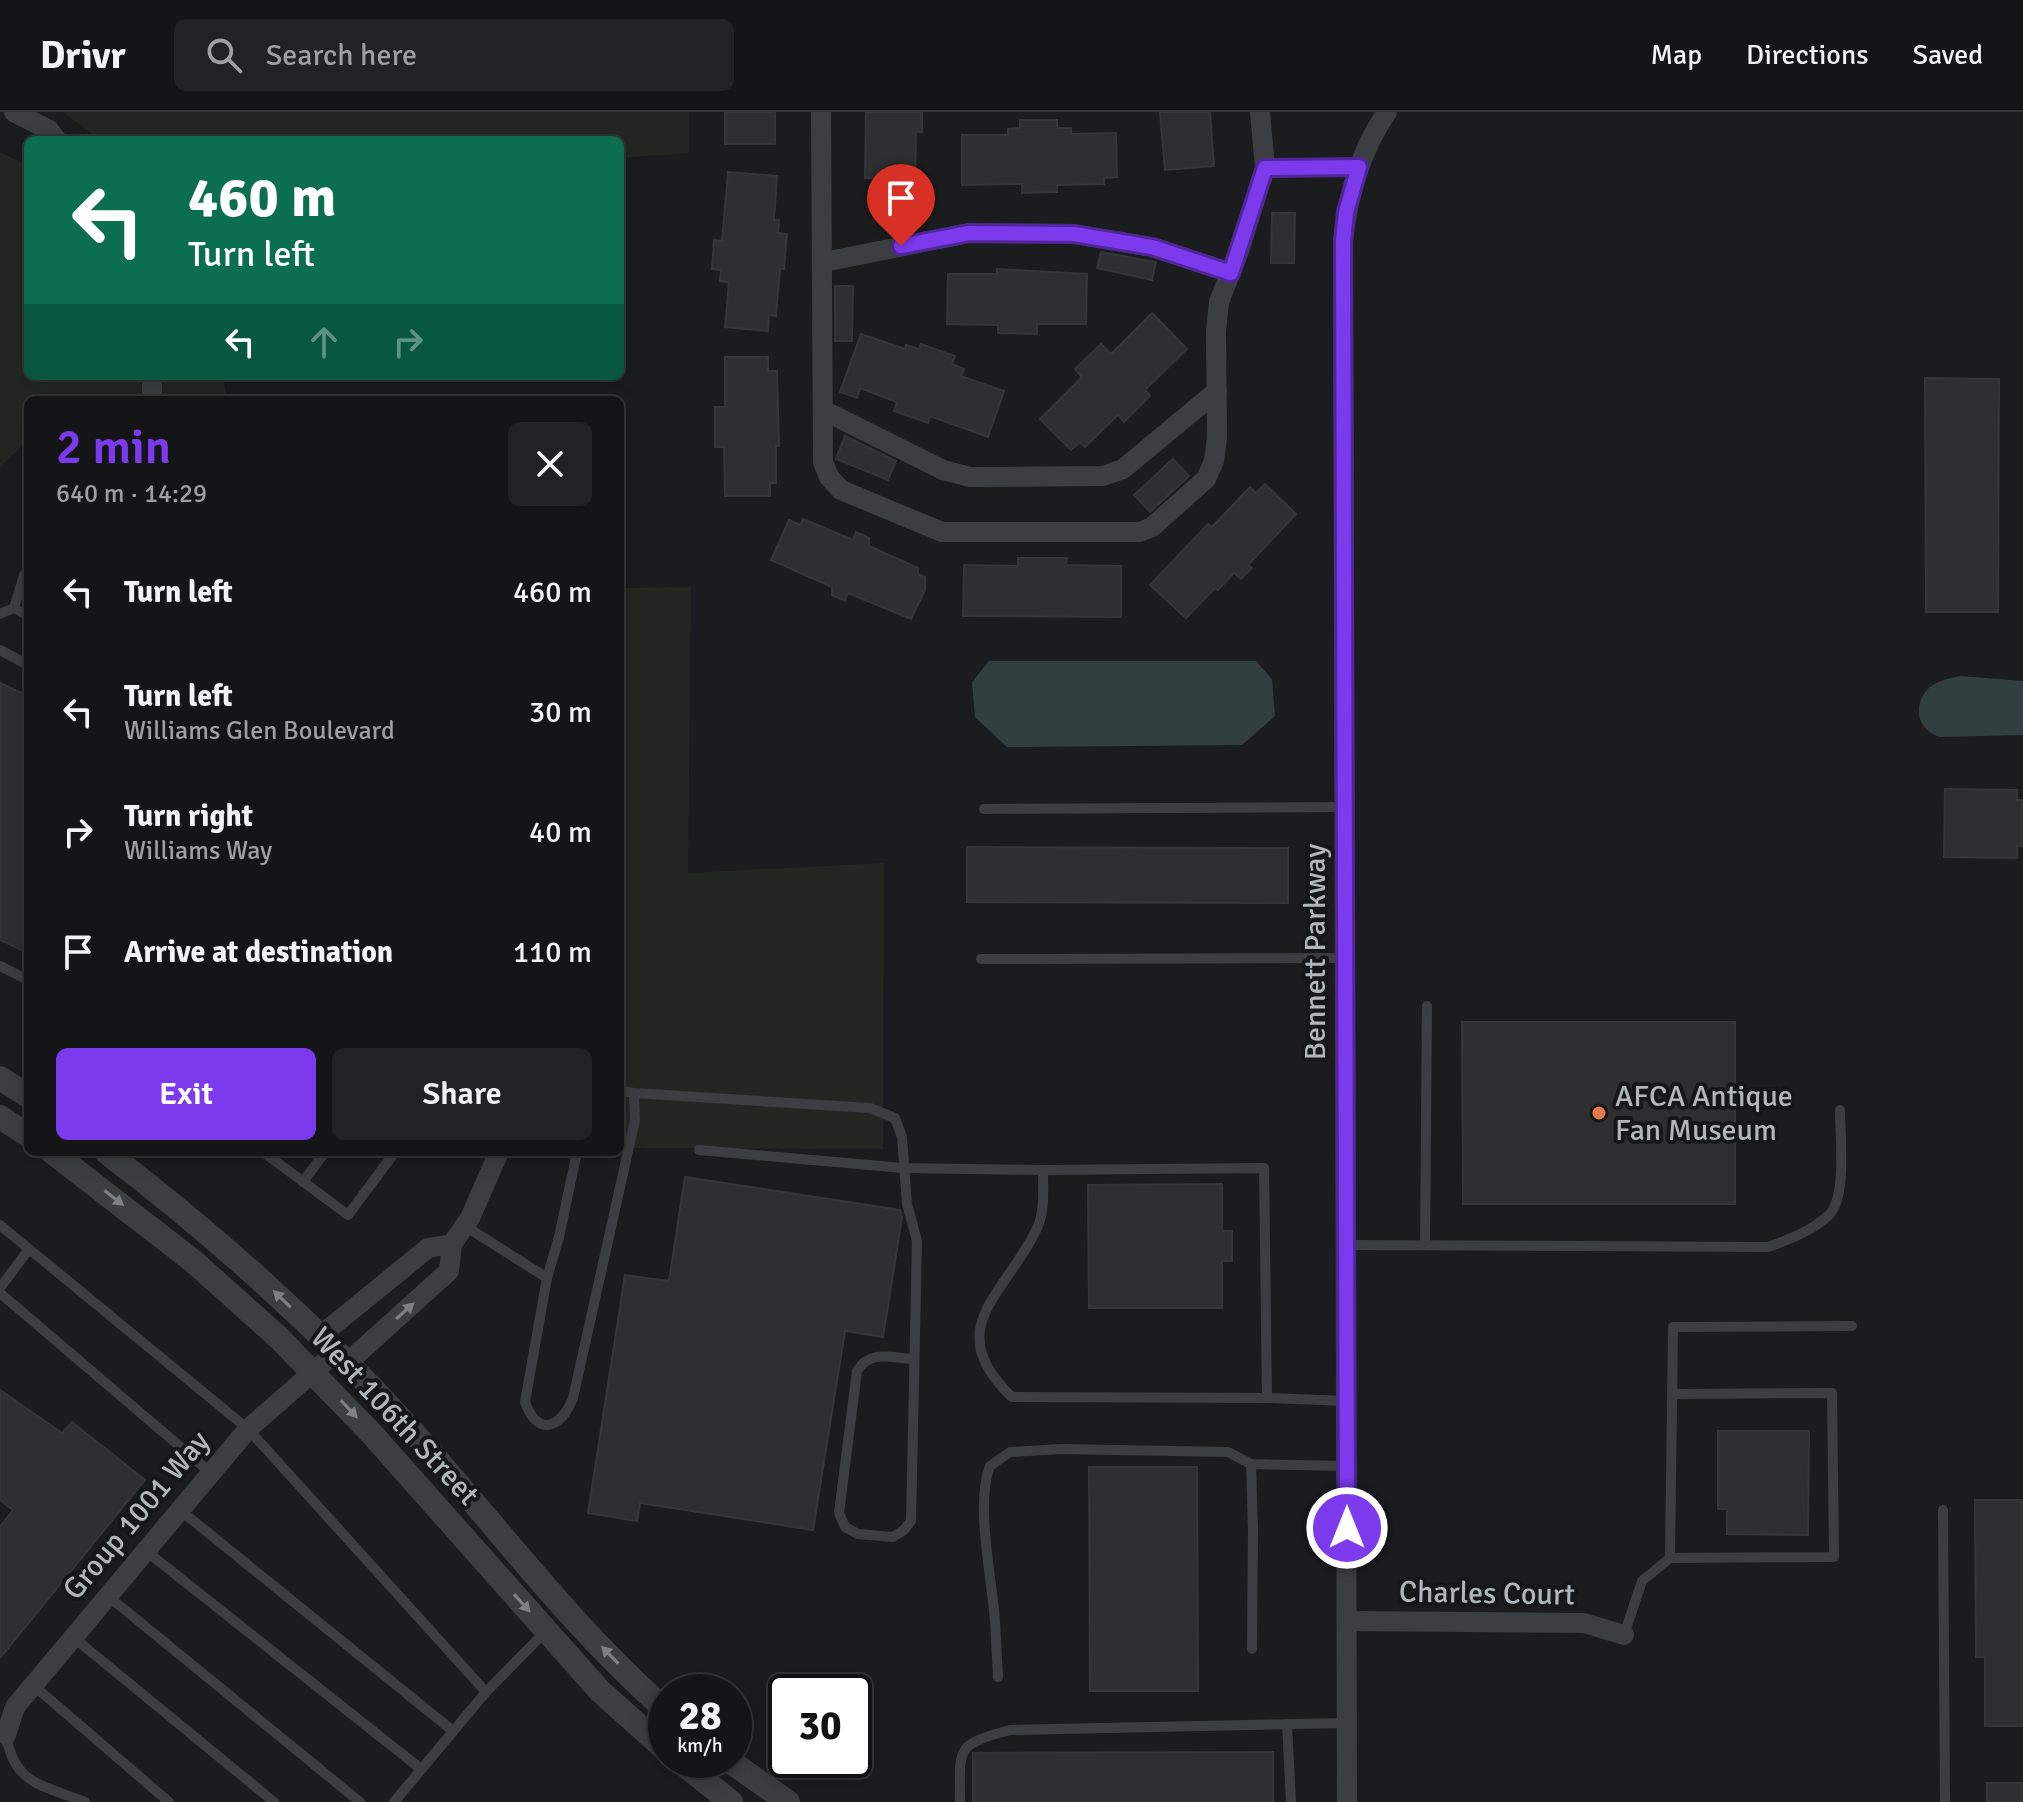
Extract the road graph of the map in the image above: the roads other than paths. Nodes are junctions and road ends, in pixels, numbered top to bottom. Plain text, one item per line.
1 (14, 112) edge
2 (821, 112) edge
3 (1260, 112) edge
4 (1387, 112) edge
5 (54, 136) edge
6 (1359, 167) junction
7 (1265, 168) junction
8 (824, 262) junction
9 (1231, 273) junction
10 (1217, 391) junction
11 (823, 410) junction
12 (24, 575) edge
13 (14, 608) junction
14 (0, 614) edge
15 (24, 614) edge
16 (0, 650) edge
17 (24, 663) edge
18 (1345, 807) junction
19 (984, 809) dead end
20 (1345, 958) junction
21 (981, 959) dead end
22 (0, 966) edge
23 (24, 978) edge
24 (1427, 1006) dead end
25 (0, 1078) edge
26 (624, 1092) edge
27 (24, 1093) edge
28 (634, 1093) junction
29 (1840, 1110) dead end
30 (0, 1117) edge
31 (24, 1132) edge
32 (699, 1150) dead end
33 (57, 1156) edge
34 (111, 1156) edge
35 (268, 1156) edge
36 (322, 1156) edge
37 (392, 1156) edge
38 (497, 1156) edge
39 (576, 1156) edge
40 (903, 1168) junction
41 (1043, 1170) junction
42 (303, 1182) junction
43 (0, 1225) edge
44 (465, 1226) junction
45 (452, 1244) junction
46 (1346, 1245) junction
47 (1425, 1245) junction
48 (29, 1249) junction
49 (547, 1278) junction
50 (0, 1291) edge
51 (1852, 1326) dead end
52 (334, 1350) junction
53 (914, 1359) junction
54 (312, 1371) junction
55 (1673, 1394) junction
56 (1267, 1398) junction
57 (1346, 1401) junction
58 (248, 1429) junction
59 (1251, 1464) junction
60 (1346, 1466) junction
61 (211, 1473) junction
62 (180, 1510) junction
63 (1943, 1510) dead end
64 (146, 1551) junction
65 (1670, 1558) junction
66 (108, 1596) junction
67 (1347, 1621) junction
68 (546, 1631) junction
69 (1624, 1635) joint
70 (73, 1637) junction
71 (1252, 1649) dead end
72 (998, 1677) dead end
73 (33, 1685) junction
74 (486, 1692) junction
75 (648, 1692) edge
76 (1347, 1723) junction
77 (1287, 1724) junction
78 (453, 1731) junction
79 (648, 1734) edge
80 (6, 1735) joint
81 (421, 1769) junction
82 (752, 1777) edge
83 (701, 1778) edge
84 (85, 1802) edge
85 (169, 1802) edge
86 (274, 1802) edge
87 (360, 1802) edge
88 (394, 1802) edge
89 (731, 1802) edge
90 (788, 1802) edge
91 (960, 1802) edge
92 (1291, 1802) edge
93 (1347, 1802) edge
94 (1945, 1802) edge

1 - 5 street
2 - 8 street
3 - 7 street
4 - 6 street, Bennett Parkway
6 - 7 lane
6 - 18 street, Bennett Parkway
7 - 9 street
8 - 9 street
8 - 11 street
9 - 10 street
10 - 11 street
10 - 11 street
12 - 13 lane
13 - 14 lane
13 - 15 lane
16 - 17 lane
18 - 19 lane
18 - 20 street, Bennett Parkway
20 - 21 lane
20 - 46 street, Bennett Parkway
22 - 23 lane
24 - 47 lane
25 - 27 street
26 - 28 lane
28 - 40 lane
28 - 49 lane
29 - 47 lane
30 - 31 street
32 - 40 lane
33 -> 54 street, West 106th Street
52 -> 34 street, West 106th Street
35 - 42 lane
36 - 42 lane
37 - 42 lane
38 - 44 street
39 - 49 lane
40 - 41 lane
40 - 53 lane
41 - 56 lane
41 - 56 lane
43 - 48 lane
44 - 45 street
44 - 49 lane
45 - 52 street
52 -> 45 street
46 - 47 lane
46 - 57 street, Bennett Parkway
48 - 50 lane
48 - 58 lane
50 - 61 lane
51 - 55 lane
52 - 54 street, Group 1001 Way
75 -> 52 street, West 106th Street
53 - 53 lane
54 - 58 street, Group 1001 Way
54 -> 68 street, West 106th Street
55 - 65 lane
55 - 65 lane
56 - 57 lane
57 - 60 street, Bennett Parkway
58 - 61 street, Group 1001 Way
58 - 74 lane
59 - 60 lane
59 - 71 lane
59 - 72 lane
60 - 67 street, Bennett Parkway
61 - 62 street, Group 1001 Way
62 - 64 street, Group 1001 Way
62 - 78 lane
63 - 94 lane
64 - 66 street, Group 1001 Way
64 - 81 lane
65 - 69 lane
66 - 70 street, Group 1001 Way
66 - 87 lane
67 - 69 street, Charles Court
67 - 76 street, Bennett Parkway
68 - 74 lane
68 - 79 street, West 106th Street
70 - 73 street, Group 1001 Way
70 - 86 lane
73 - 80 street, Group 1001 Way
73 - 85 lane
74 - 78 lane
76 - 77 lane
76 - 93 street, Bennett Parkway
77 - 91 lane
77 - 92 lane
78 - 81 lane
80 - 84 lane
81 - 88 lane
82 - 90 street
83 - 89 street

